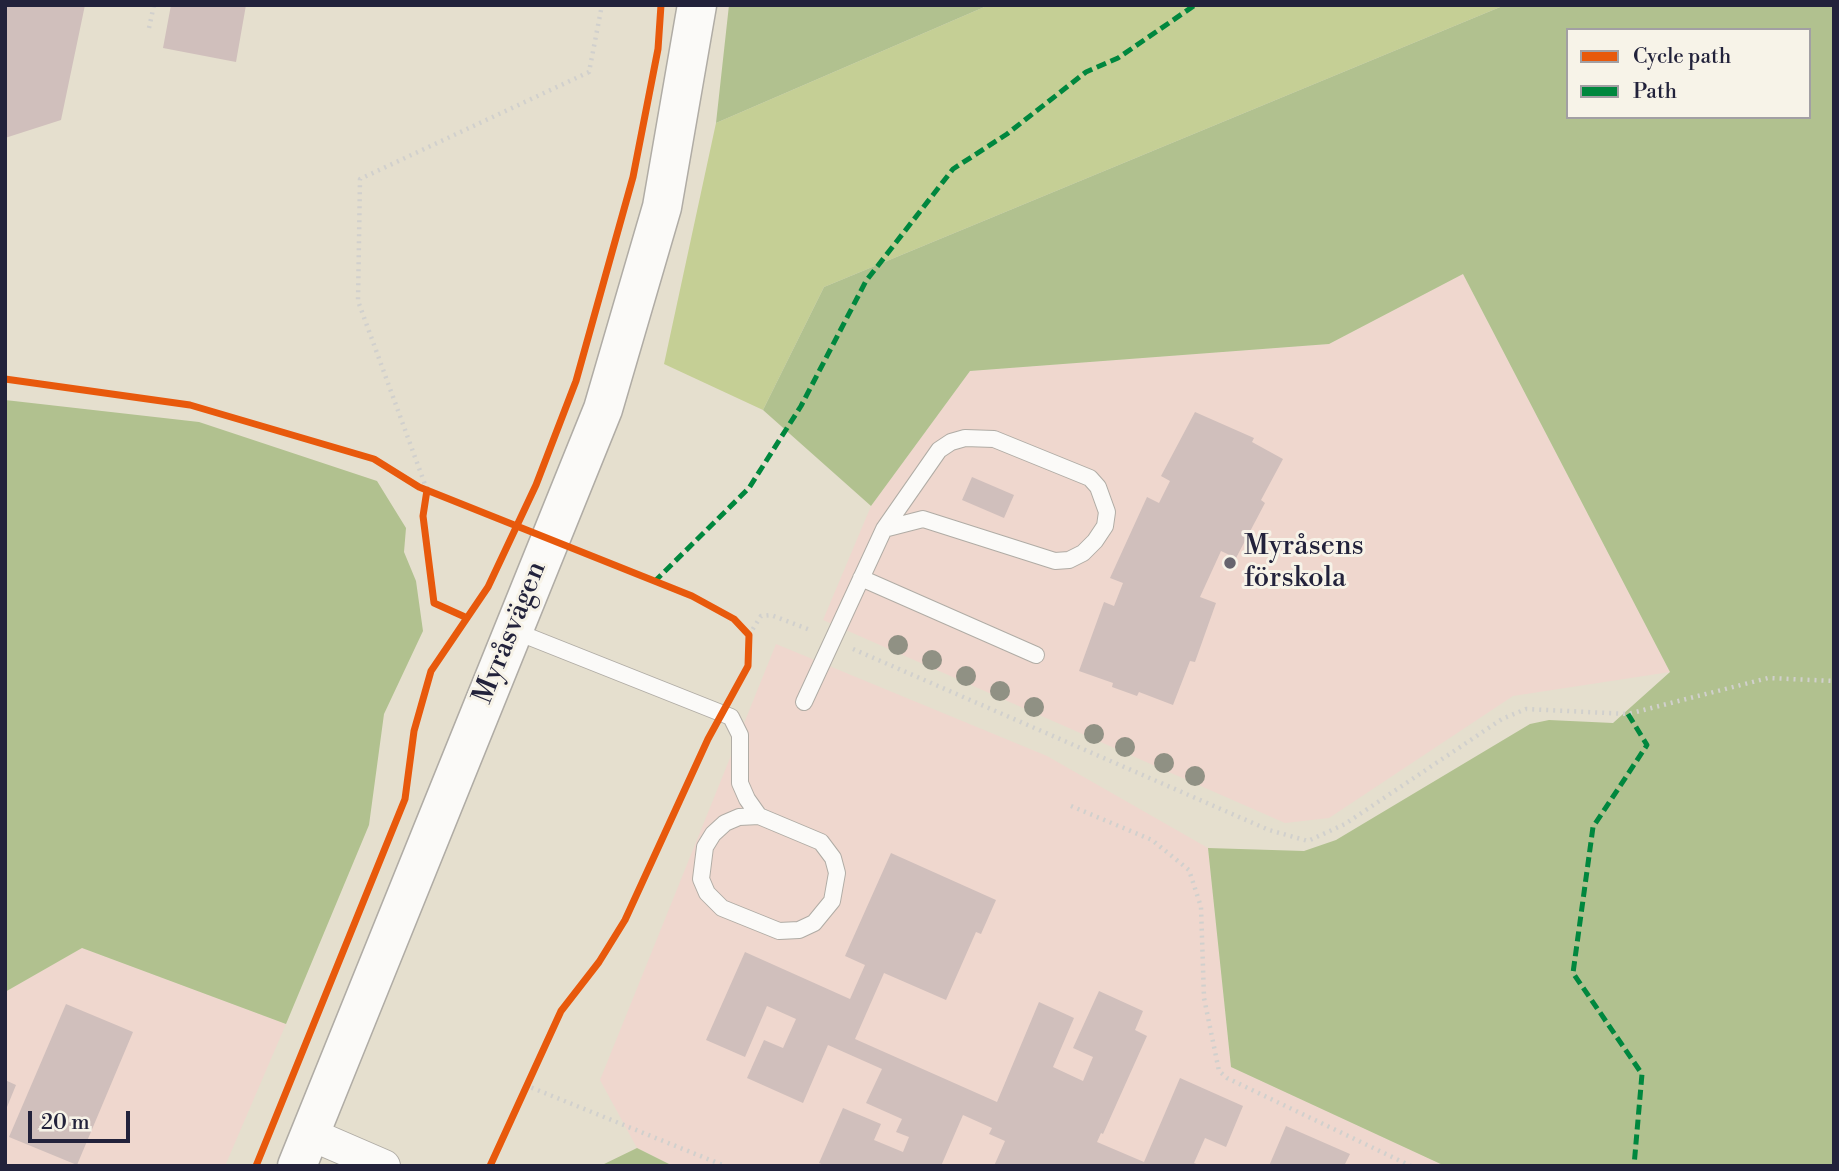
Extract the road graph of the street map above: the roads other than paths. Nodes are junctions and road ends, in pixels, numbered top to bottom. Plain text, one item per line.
1 (697, 5) edge
2 (884, 529) junction
3 (860, 578) junction
4 (512, 630) junction
5 (1036, 655) dead end
6 (804, 702) dead end
7 (759, 816) junction
8 (304, 1150) edge
9 (384, 1166) edge

1 - 4 street, Myråsvägen
2 - 2 lane
2 - 3 lane
3 - 5 lane
3 - 6 lane
4 - 7 lane
4 - 8 street, Myråsvägen
7 - 7 lane
8 - 9 street

